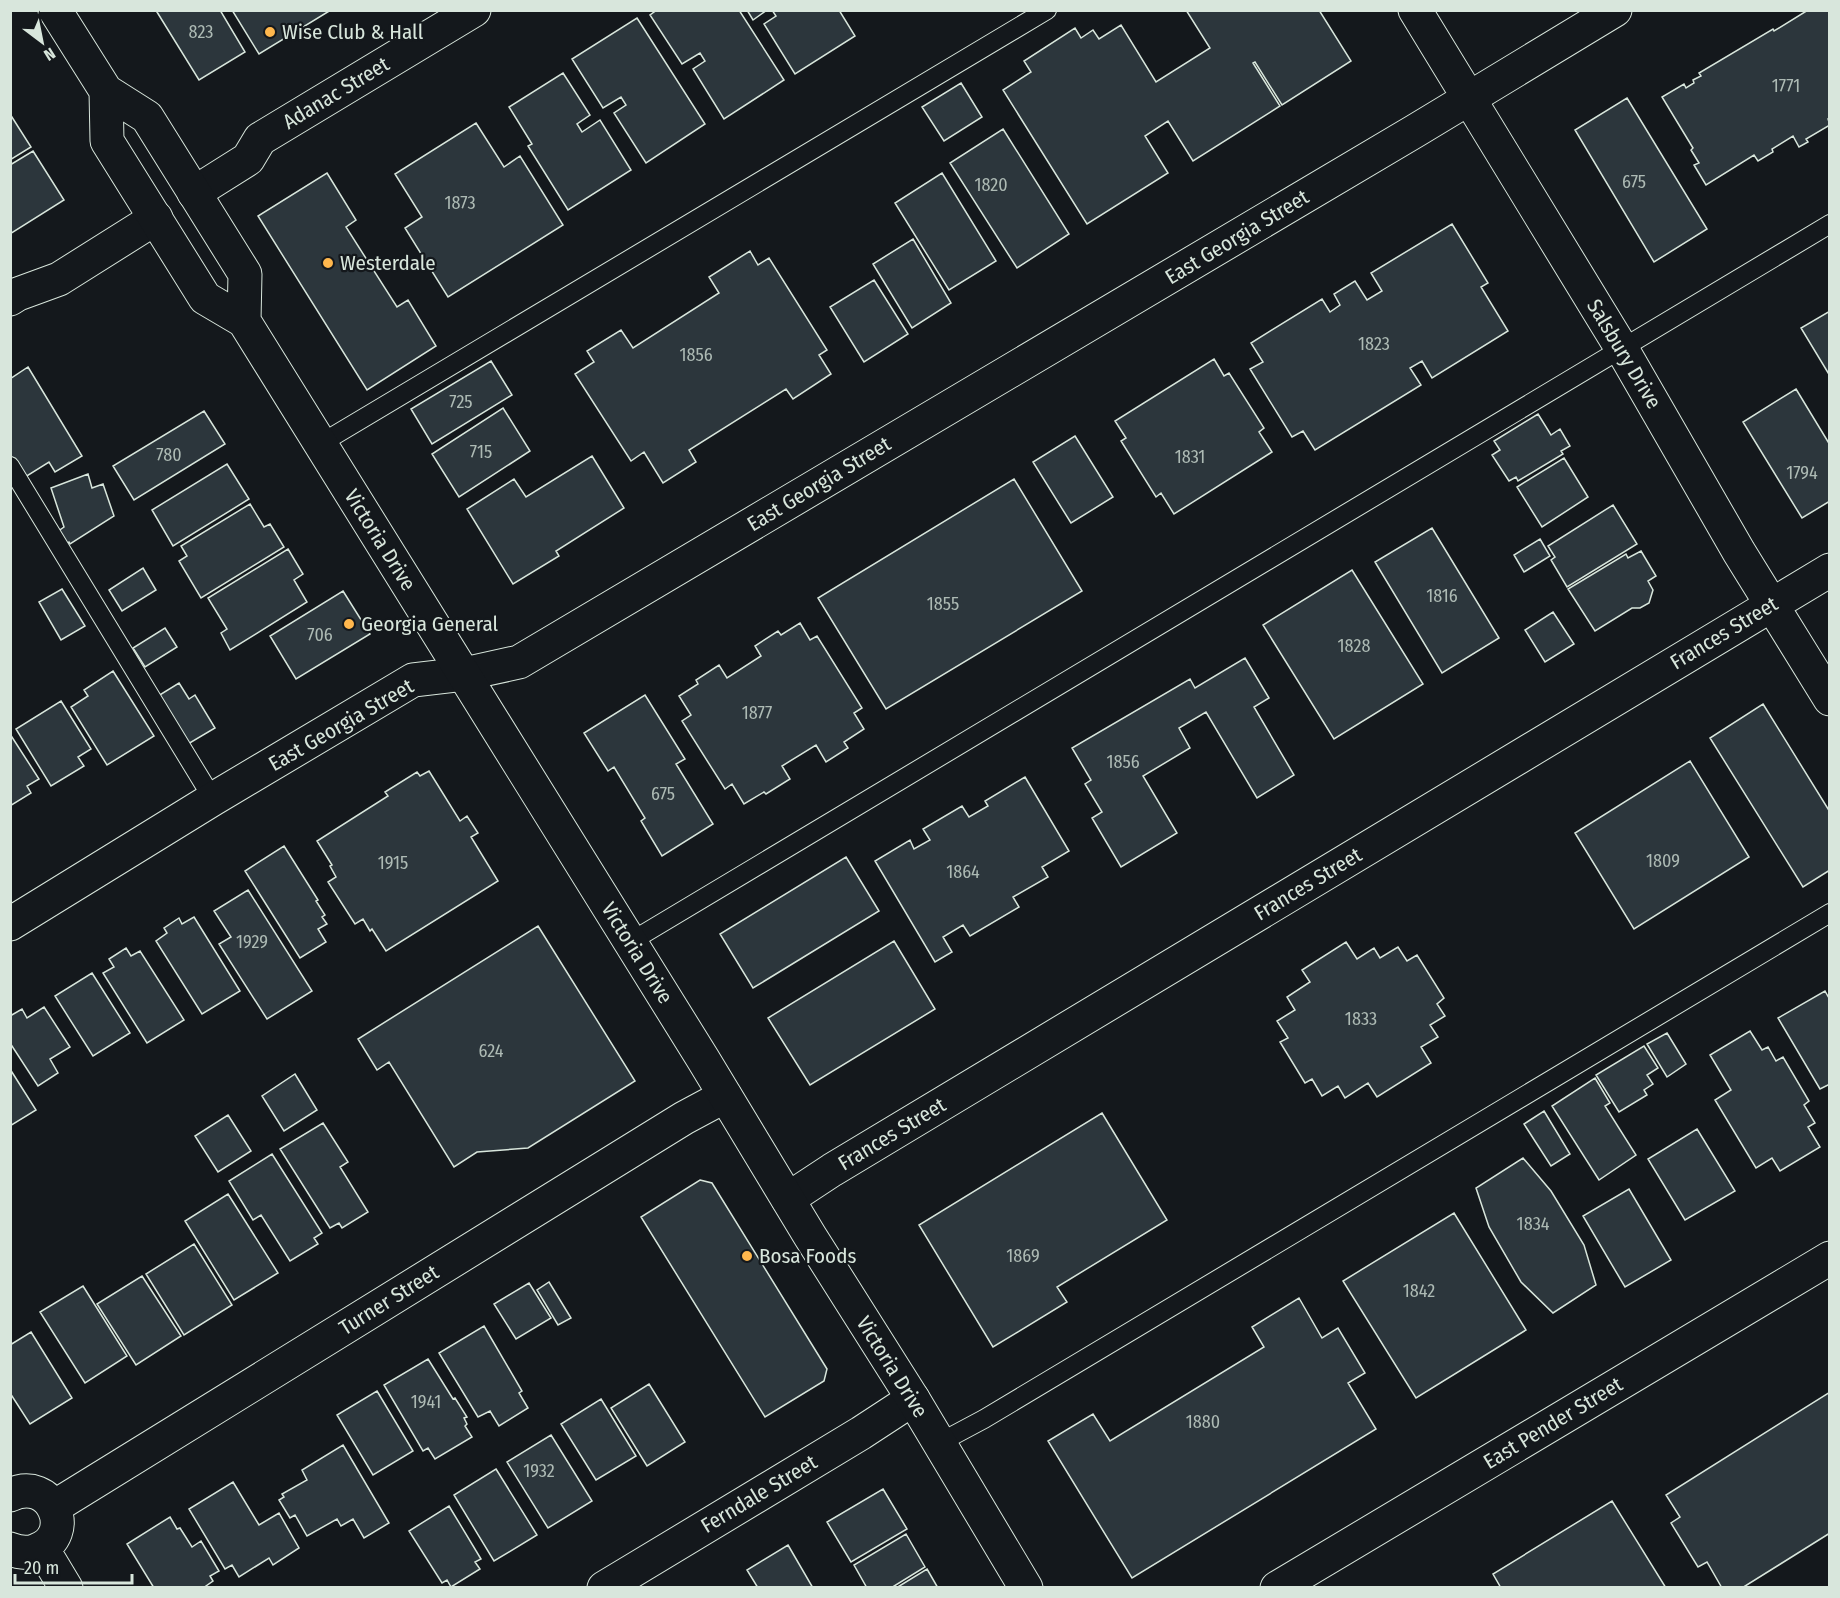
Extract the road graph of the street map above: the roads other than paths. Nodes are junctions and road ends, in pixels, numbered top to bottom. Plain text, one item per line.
1 (55, 10) edge
2 (474, 10) edge
3 (1047, 10) edge
4 (1415, 10) edge
5 (1615, 10) edge
6 (105, 91) junction
7 (1469, 99) junction
8 (189, 184) junction
9 (156, 218) junction
10 (1830, 224) edge
11 (10, 299) edge
12 (244, 321) junction
13 (1622, 350) junction
14 (320, 444) junction
15 (10, 466) edge
16 (1830, 570) edge
17 (1772, 604) junction
18 (464, 674) junction
19 (1830, 699) edge
20 (213, 799) junction
21 (1830, 913) edge
22 (10, 924) edge
23 (630, 942) junction
24 (725, 1096) junction
25 (788, 1198) junction
26 (1830, 1258) edge
27 (913, 1399) junction
28 (939, 1443) junction
29 (10, 1495) edge
30 (54, 1507) junction
31 (42, 1548) junction
32 (10, 1549) edge
33 (66, 1587) edge
34 (604, 1587) edge
35 (1026, 1587) edge
36 (1277, 1587) edge

1 - 6 street, Victoria Drive
2 - 8 street, Adanac Street
3 - 14 lane
4 - 7 street, Salsbury Drive
5 - 7 street, East Georgia Street
6 - 8 street, Victoria Drive
6 - 9 street, Victoria Drive
7 - 13 street, Salsbury Drive
7 - 18 street, East Georgia Street
8 - 12 street, Victoria Drive
9 - 11 street
9 - 12 street, Victoria Drive
10 - 13 lane
12 - 14 street, Victoria Drive
13 - 17 street, Salsbury Drive
13 - 23 lane
14 - 18 street, Victoria Drive
15 - 20 lane
16 - 17 street, Frances Street
17 - 19 street, Salsbury Drive
17 - 25 street, Frances Street
18 - 20 street, East Georgia Street
18 - 23 street, Victoria Drive
20 - 22 street, East Georgia Street
21 - 28 lane
23 - 24 street, Victoria Drive
24 - 25 street, Victoria Drive
24 - 30 street, Turner Street
25 - 27 street, Victoria Drive
26 - 36 street, East Pender Street
27 - 28 street, Victoria Drive
27 - 34 street, Ferndale Street
28 - 35 street, Victoria Drive
29 - 30 street
30 - 31 street
31 - 32 street
31 - 33 street

